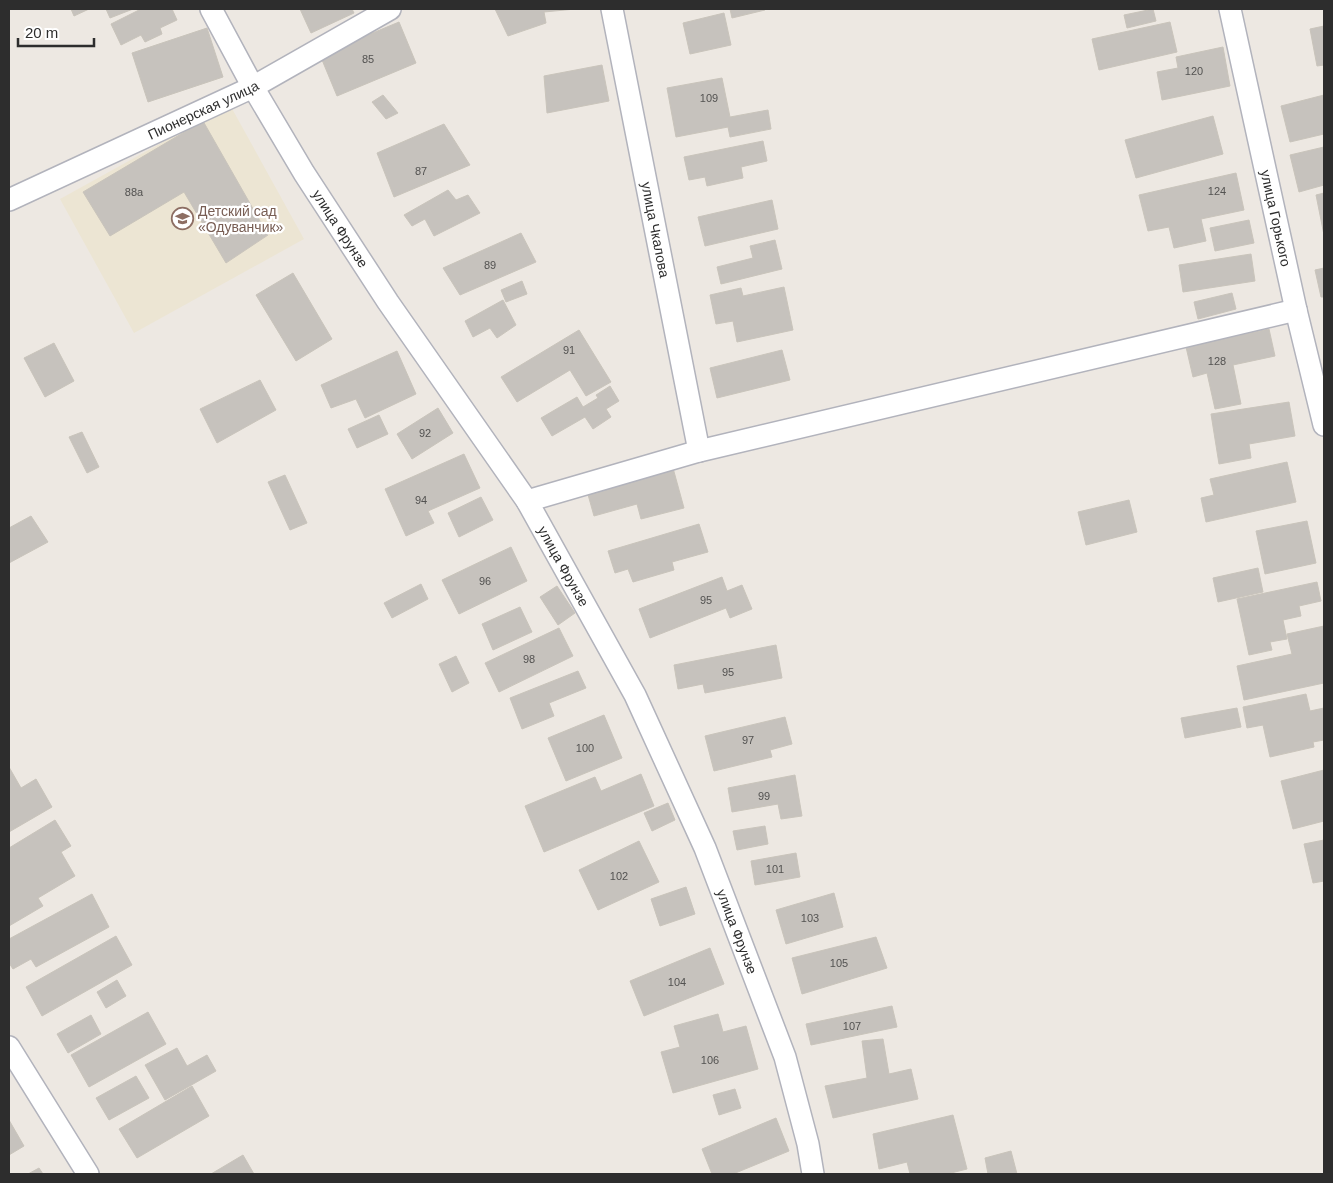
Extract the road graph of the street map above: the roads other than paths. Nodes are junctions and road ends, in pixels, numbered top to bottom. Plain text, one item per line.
1 (211, 9) edge
2 (390, 9) edge
3 (612, 9) edge
4 (1230, 9) edge
5 (253, 87) junction
6 (9, 200) edge
7 (1296, 310) junction
8 (1324, 425) edge
9 (699, 451) junction
10 (527, 501) junction
11 (9, 1047) edge
12 (88, 1174) edge
13 (813, 1174) edge

1 - 5 street, улица Фрунзе
2 - 5 street, Пионерская улица
3 - 9 street, улица Чкалова
4 - 7 street, улица Горького
5 - 6 street, Пионерская улица
5 - 10 street, улица Фрунзе
7 - 8 street, улица Горького
7 - 9 street
9 - 10 street
10 - 13 street, улица Фрунзе
11 - 12 street

